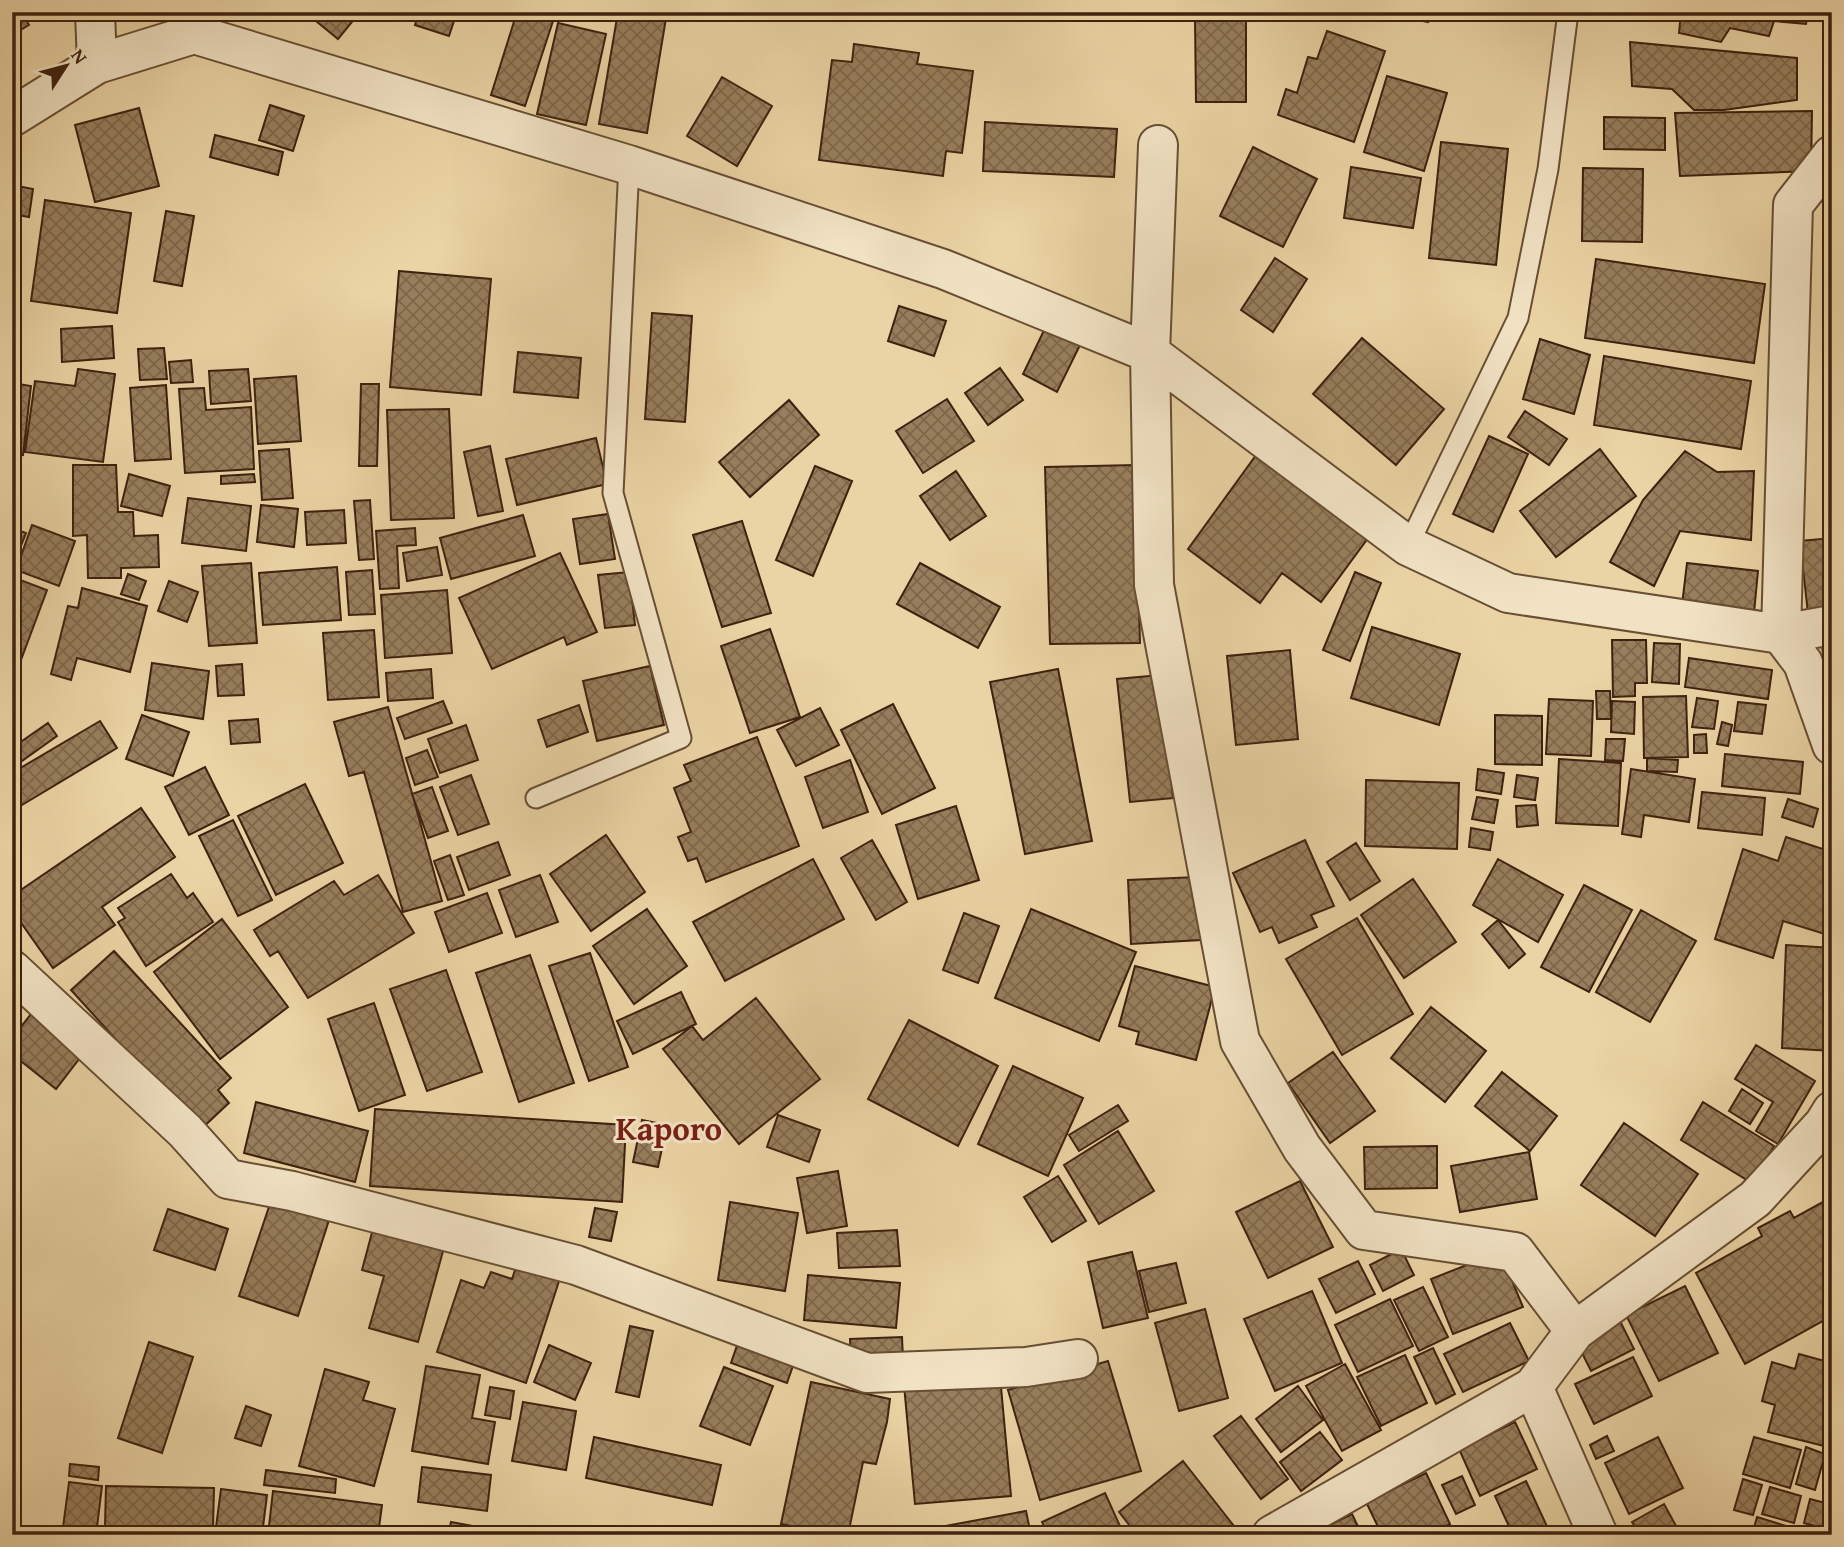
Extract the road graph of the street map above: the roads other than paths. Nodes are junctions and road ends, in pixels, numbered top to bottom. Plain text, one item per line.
1 (95, 12) edge
2 (1567, 12) edge
3 (97, 64) junction
4 (12, 117) edge
5 (1158, 145) dead end
6 (1832, 155) edge
7 (629, 165) junction
8 (1150, 353) junction
9 (1408, 546) junction
10 (1832, 625) edge
11 (1781, 634) junction
12 (1832, 745) edge
13 (536, 798) dead end
14 (12, 970) edge
15 (1829, 1123) edge
16 (1575, 1331) junction
17 (1078, 1359) dead end
18 (1533, 1387) junction
19 (1272, 1535) edge
20 (1598, 1535) edge

1 - 3 street
2 - 9 lane
3 - 4 street
3 - 7 street
5 - 8 street
6 - 11 street
7 - 8 street
7 - 13 lane
8 - 9 street
8 - 16 street
9 - 11 street
10 - 11 street
11 - 12 street
14 - 17 street
15 - 16 street
16 - 18 street
18 - 19 street
18 - 20 street

